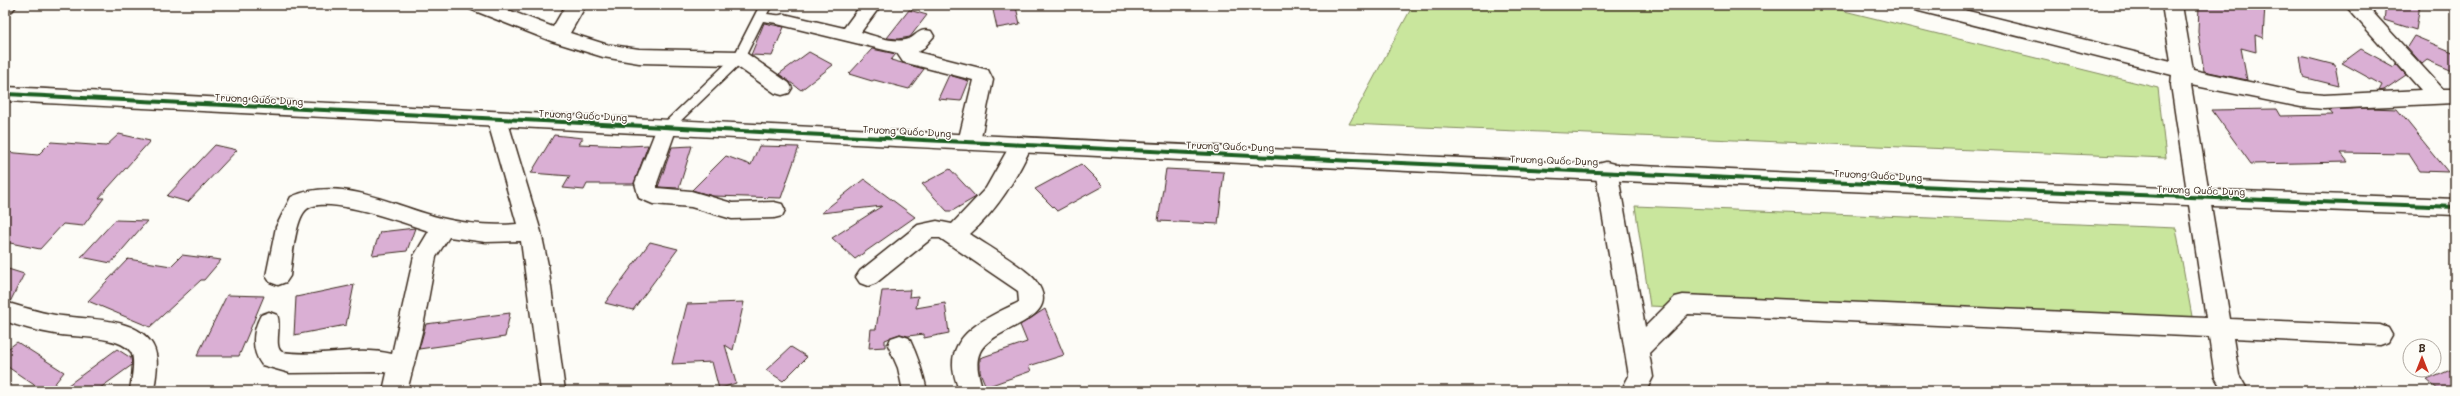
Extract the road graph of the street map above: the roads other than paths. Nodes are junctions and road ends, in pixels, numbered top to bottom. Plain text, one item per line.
1 (477, 5) edge
2 (576, 5) edge
3 (766, 5) edge
4 (871, 5) edge
5 (1919, 5) edge
6 (2172, 5) edge
7 (2355, 5) edge
8 (760, 17) junction
9 (784, 20) joint
10 (849, 35) junction
11 (558, 36) junction
12 (924, 36) dead end
13 (907, 47) junction
14 (739, 58) junction
15 (2183, 73) junction
16 (782, 88) dead end
17 (5, 94) edge
18 (2447, 97) edge
19 (497, 119) junction
20 (667, 127) junction
21 (969, 142) junction
22 (1021, 145) junction
23 (1606, 170) junction
24 (2199, 198) junction
25 (2455, 207) edge
26 (774, 210) dead end
27 (443, 227) junction
28 (530, 232) junction
29 (954, 235) junction
30 (278, 276) dead end
31 (868, 277) dead end
32 (5, 311) edge
33 (270, 322) dead end
34 (2219, 329) junction
35 (2380, 335) dead end
36 (900, 345) dead end
37 (1637, 350) junction
38 (401, 366) junction
39 (142, 391) edge
40 (395, 391) edge
41 (553, 391) edge
42 (915, 391) edge
43 (971, 391) edge
44 (1633, 391) edge
45 (2236, 391) edge

1 - 11 street
2 - 11 street
3 - 8 lane
4 - 10 street
5 - 15 street
6 - 15 street
7 - 18 street
8 - 9 lane
8 - 14 lane
9 - 10 street
10 - 13 street
11 - 14 street
12 - 13 street
13 - 21 street
14 - 16 street
14 - 20 lane
15 - 18 street
15 - 24 street
17 - 19 street, Trương Quốc Dụng
19 - 20 street, Trương Quốc Dụng
19 - 28 street
20 - 21 street, Trương Quốc Dụng
20 - 26 street
21 - 22 street, Trương Quốc Dụng
22 - 23 street, Trương Quốc Dụng
22 - 29 street
23 - 24 street, Trương Quốc Dụng
23 - 37 street
24 - 25 street, Trương Quốc Dụng
24 - 34 street
27 - 28 street
27 - 30 street
27 - 38 street
28 - 41 street
29 - 31 street
29 - 43 street
32 - 39 street
33 - 38 street
34 - 35 street
34 - 37 street
34 - 45 street
36 - 42 street
37 - 44 street
38 - 40 street

